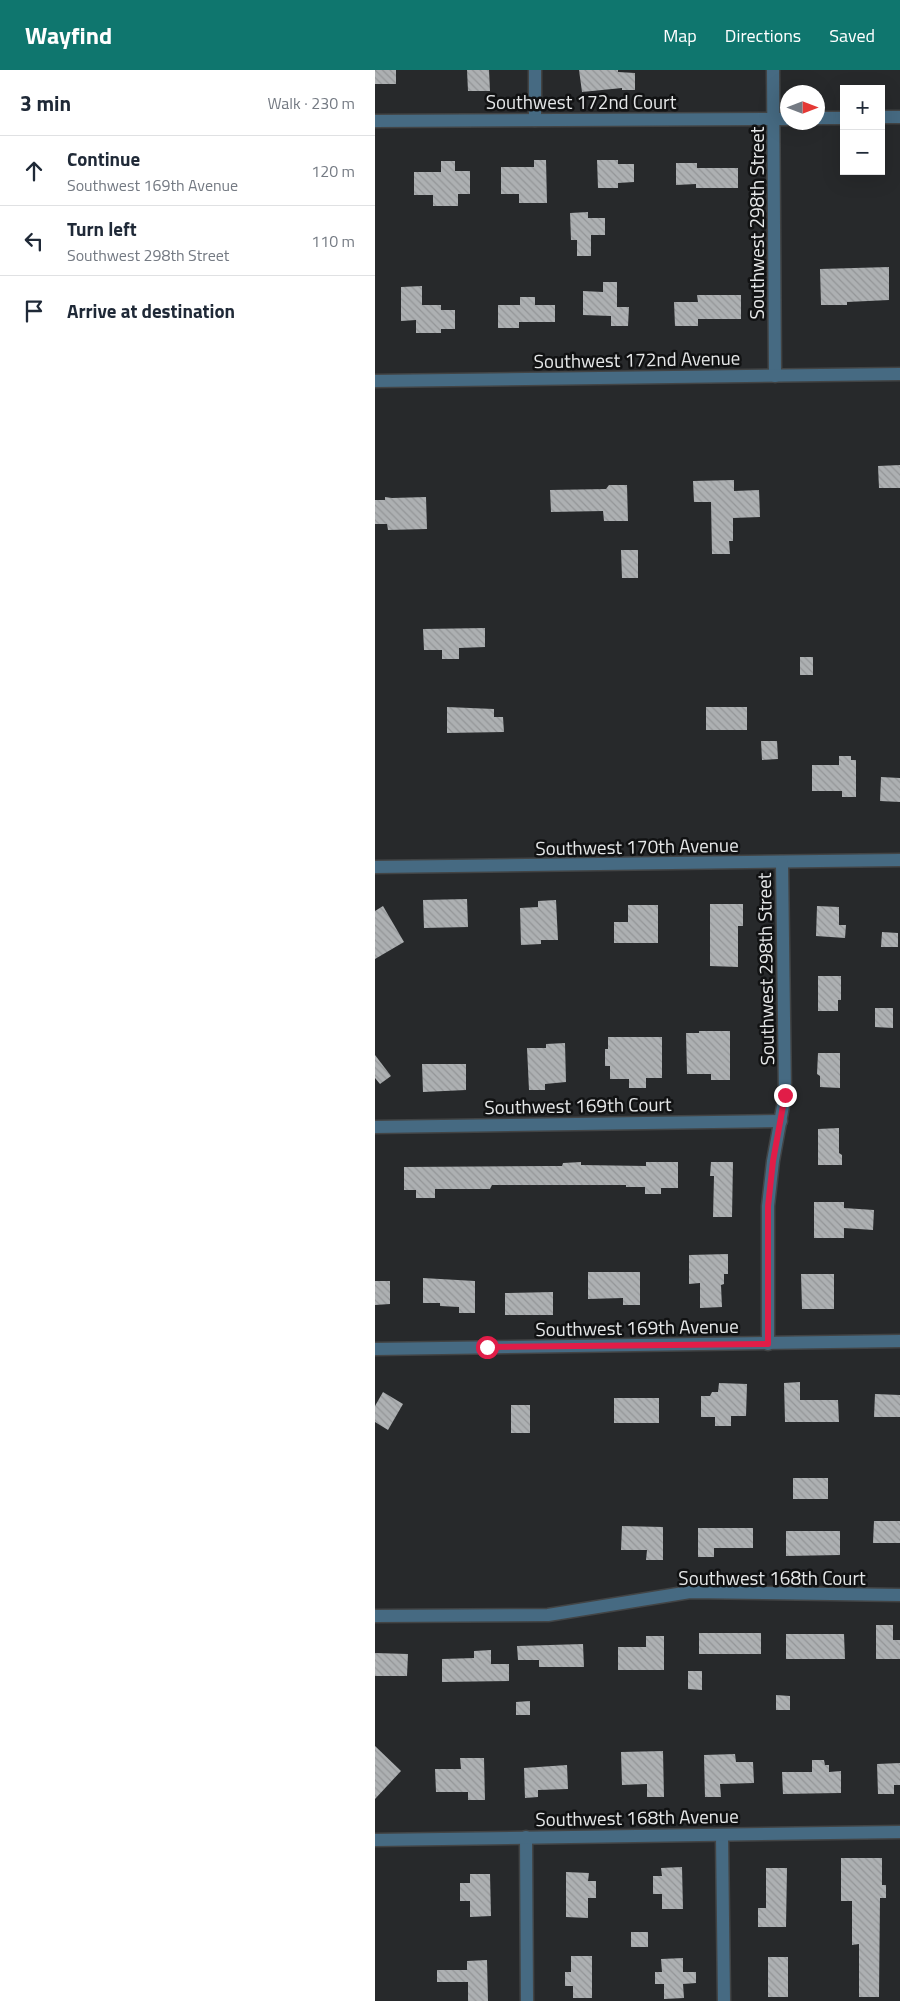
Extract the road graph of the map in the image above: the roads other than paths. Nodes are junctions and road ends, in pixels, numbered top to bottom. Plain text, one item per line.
1 (535, 70) edge
2 (773, 70) edge
3 (900, 117) edge
4 (825, 118) edge
5 (840, 118) edge
6 (885, 118) edge
7 (774, 119) junction
8 (780, 119) edge
9 (535, 120) junction
10 (375, 121) edge
11 (900, 374) edge
12 (775, 376) junction
13 (375, 381) edge
14 (900, 860) edge
15 (782, 863) junction
16 (375, 867) edge
17 (781, 1121) junction
18 (375, 1127) edge
19 (900, 1341) edge
20 (768, 1344) junction
21 (375, 1349) edge
22 (900, 1595) edge
23 (375, 1616) edge
24 (900, 1832) edge
25 (722, 1836) junction
26 (526, 1837) junction
27 (375, 1840) edge
28 (527, 2001) edge
29 (724, 2001) edge

1 - 9 street
2 - 7 street, Southwest 298th Street
3 - 6 street
4 - 5 street
7 - 8 street, Southwest 172nd Court
7 - 9 street, Southwest 172nd Court
7 - 12 street, Southwest 298th Street
9 - 10 street, Southwest 172nd Court
11 - 12 street, Southwest 172nd Avenue
12 - 13 street, Southwest 172nd Avenue
14 - 15 street, Southwest 170th Avenue
15 - 16 street, Southwest 170th Avenue
15 - 17 street, Southwest 298th Street
17 - 18 street, Southwest 169th Court
17 - 20 street, Southwest 298th Street
19 - 20 street, Southwest 169th Avenue
20 - 21 street, Southwest 169th Avenue
22 - 23 street, Southwest 168th Court
24 - 25 street, Southwest 168th Avenue
25 - 26 street, Southwest 168th Avenue
25 - 29 street
26 - 27 street, Southwest 168th Avenue
26 - 28 street

